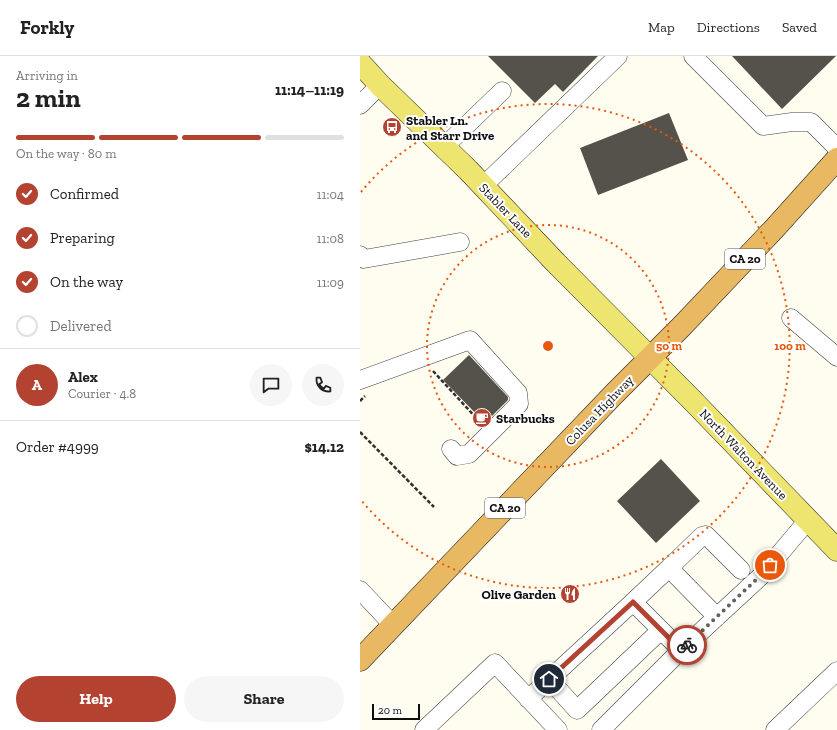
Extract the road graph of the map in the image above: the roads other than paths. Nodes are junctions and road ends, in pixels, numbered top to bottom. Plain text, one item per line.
1 (618, 56) edge
2 (693, 56) edge
3 (360, 63) edge
4 (380, 85) junction
5 (502, 91) dead end
6 (360, 105) edge
7 (444, 147) junction
8 (837, 148) edge
9 (837, 159) edge
10 (483, 186) junction
11 (460, 242) dead end
12 (360, 255) edge
13 (791, 318) dead end
14 (837, 357) edge
15 (651, 358) junction
16 (364, 387) edge
17 (454, 453) dead end
18 (808, 520) junction
19 (837, 550) edge
20 (669, 568) junction
21 (741, 570) dead end
22 (360, 590) edge
23 (633, 602) junction
24 (717, 617) junction
25 (393, 625) junction
26 (660, 630) junction
27 (681, 650) junction
28 (360, 660) edge
29 (837, 671) edge
30 (549, 679) junction
31 (528, 699) junction
32 (424, 730) edge
33 (558, 730) edge
34 (601, 730) edge
35 (775, 730) edge

1 - 10 lane
2 - 8 lane
3 - 4 main road, Stabler Lane
4 - 6 lane
4 - 7 main road, Stabler Lane
5 - 7 lane
7 - 10 main road, Stabler Lane
9 - 15 highway, Colusa Highway / CA 20
10 - 15 main road, Stabler Lane
11 - 12 lane
13 - 14 lane
15 - 18 main road, North Walton Avenue
15 - 25 highway, Colusa Highway / CA 20
16 - 17 lane
18 - 19 main road, North Walton Avenue
18 - 24 lane
20 - 21 lane
20 - 23 lane
20 - 24 lane
22 - 25 lane
23 - 26 lane
23 - 30 lane
24 - 27 lane
25 - 28 highway, Colusa Highway / CA 20
26 - 27 lane
26 - 30 lane
27 - 34 lane
29 - 35 lane
30 - 31 lane
31 - 32 lane
31 - 33 lane

